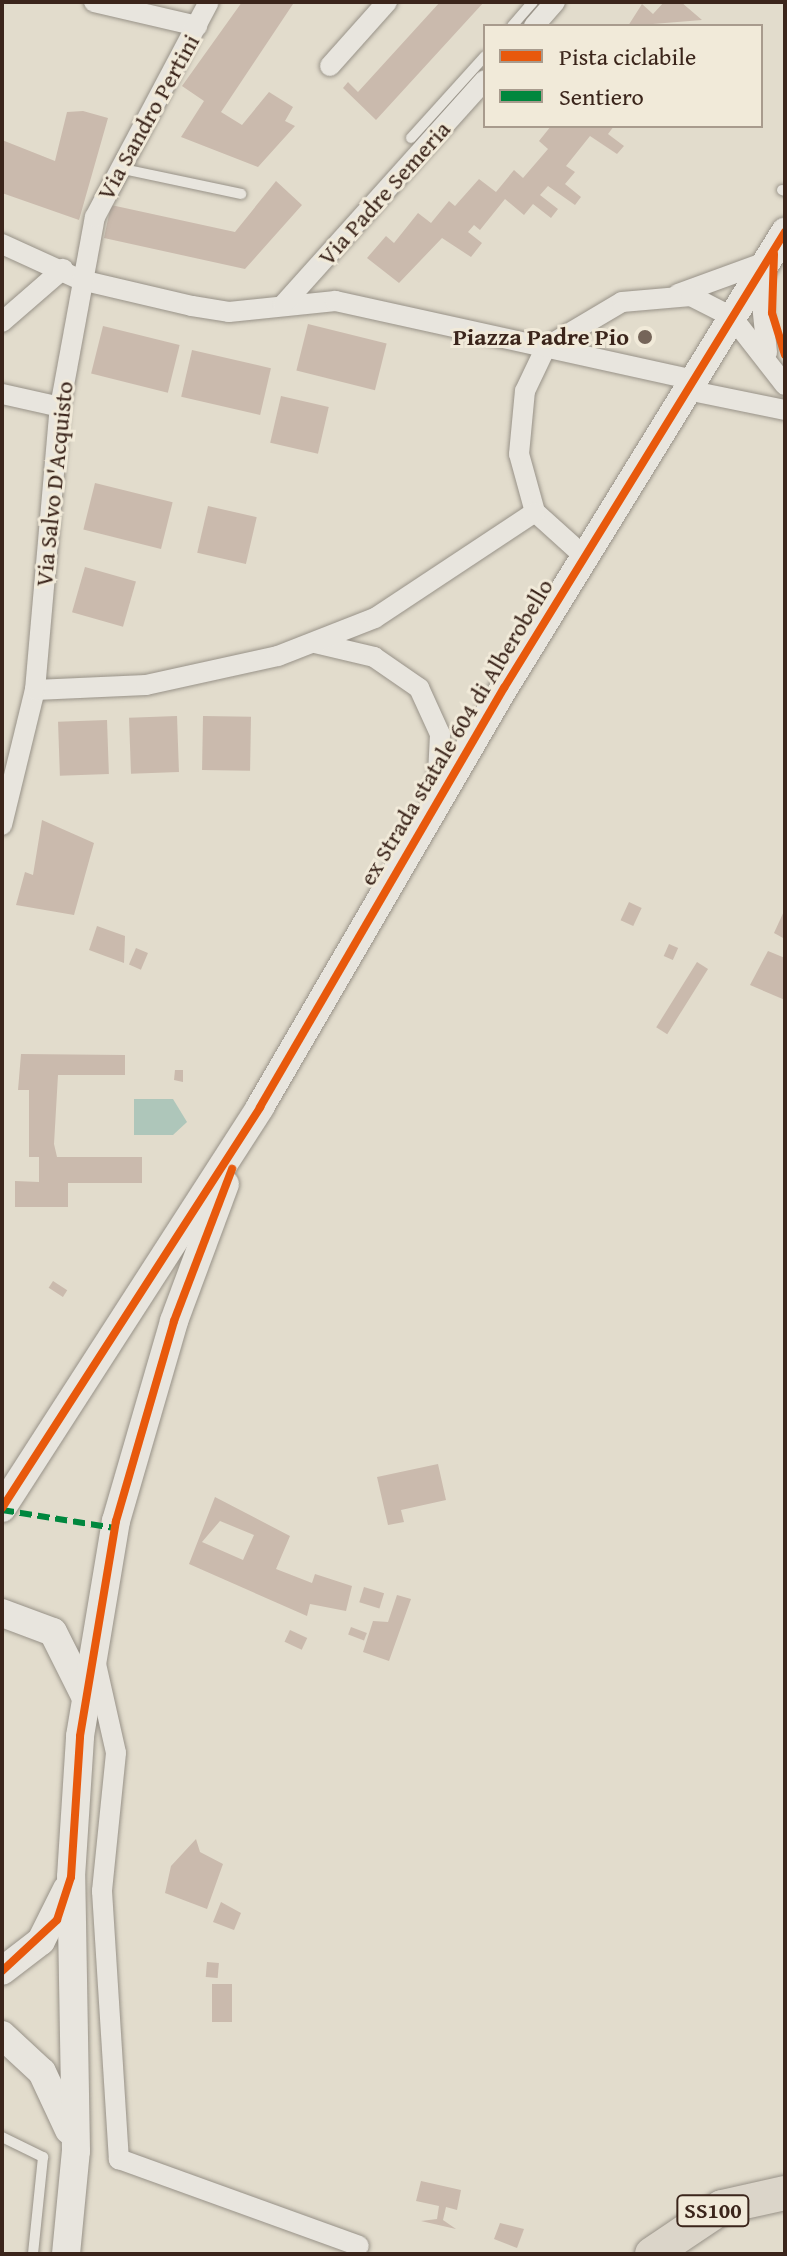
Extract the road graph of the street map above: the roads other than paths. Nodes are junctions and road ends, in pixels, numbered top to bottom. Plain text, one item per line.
1 (94, 2) edge
2 (209, 2) edge
3 (387, 2) edge
4 (533, 2) edge
5 (555, 2) edge
6 (514, 24) edge
7 (536, 24) edge
8 (197, 26) junction
9 (483, 58) edge
10 (330, 66) dead end
11 (483, 82) edge
12 (411, 138) dead end
13 (116, 167) junction
14 (241, 194) dead end
15 (785, 232) edge
16 (2, 244) edge
17 (763, 268) junction
18 (72, 274) junction
19 (678, 294) junction
20 (283, 305) junction
21 (732, 317) junction
22 (2, 322) edge
23 (546, 347) junction
24 (768, 357) junction
25 (690, 385) junction
26 (785, 385) edge
27 (2, 394) edge
28 (60, 407) junction
29 (785, 410) edge
30 (535, 512) junction
31 (585, 557) junction
32 (314, 643) junction
33 (35, 690) junction
34 (436, 803) junction
35 (2, 825) edge
36 (260, 1107) junction
37 (2, 1508) edge
38 (2, 1613) edge
39 (93, 1652) junction
40 (86, 1701) junction
41 (71, 1877) junction
42 (2, 1971) edge
43 (2, 2035) edge
44 (2, 2137) edge
45 (785, 2193) edge
46 (70, 2221) junction
47 (359, 2246) dead end
48 (33, 2254) edge
49 (66, 2254) edge
50 (652, 2254) edge

1 - 8 street
2 - 8 street, Via Sandro Pertini
3 - 10 street
4 - 6 lane
5 - 7 street
8 - 13 street, Via Sandro Pertini
9 - 12 lane
11 - 20 street, Via Padre Semeria
13 - 14 lane
13 - 18 street, Via Sandro Pertini
15 - 17 main road, ex Strada statale 604 di Alberobello
16 - 18 street
17 - 19 street
17 - 21 main road, ex Strada statale 604 di Alberobello
17 - 24 street
18 - 20 street
18 - 22 street
18 - 28 street, Via Salvo D'Acquisto
19 - 21 street
19 - 23 street
20 - 23 street
21 - 24 street
21 - 25 main road, ex Strada statale 604 di Alberobello
23 - 25 street
23 - 30 street
24 - 26 street
25 - 29 street
25 - 31 main road, ex Strada statale 604 di Alberobello
27 - 28 street
28 - 33 street, Via Salvo D'Acquisto
30 - 31 street
30 - 32 street
31 - 34 main road, ex Strada statale 604 di Alberobello
32 - 33 street
32 - 34 street
33 - 35 street, Via Salvo D'Acquisto
34 - 36 main road, ex Strada statale 604 di Alberobello
36 - 37 main road, ex Strada statale 604 di Alberobello
36 - 39 main road, ex Strada statale 604 di Alberobello
38 - 40 main road
39 - 40 main road, ex Strada statale 604 di Alberobello
39 - 47 street
40 - 41 main road, ex Strada statale 604 di Alberobello
41 - 42 main road
41 - 46 main road, ex Strada statale 604 di Alberobello
43 - 46 main road, ex Strada statale 604 di Alberobello
44 - 48 lane
45 - 50 highway, SS100
46 - 49 main road, ex Strada statale 604 di Alberobello

